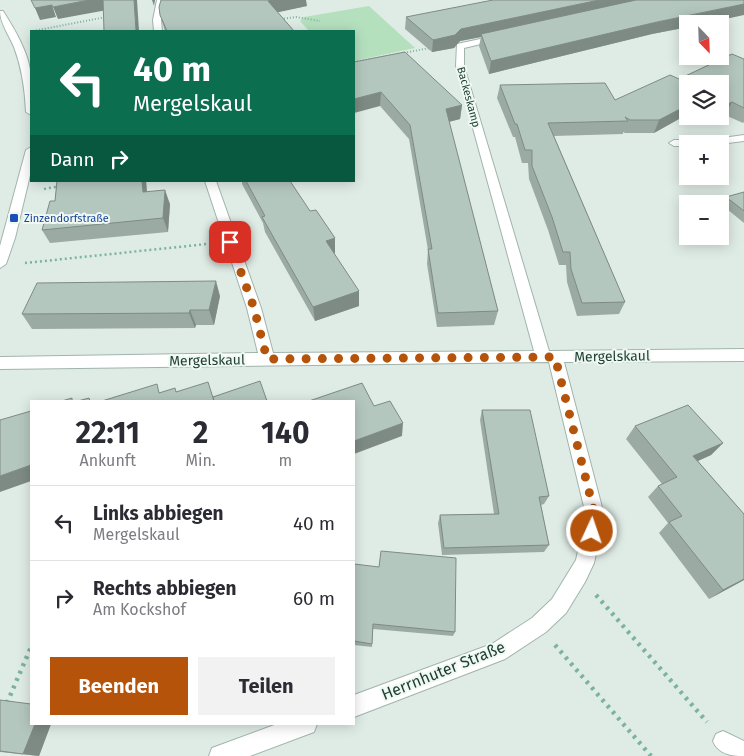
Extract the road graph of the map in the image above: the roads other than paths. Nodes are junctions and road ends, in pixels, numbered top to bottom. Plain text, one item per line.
1 (161, 0) edge
2 (0, 13) edge
3 (158, 30) edge
4 (508, 35) edge
5 (30, 105) edge
6 (744, 138) edge
7 (674, 143) dead end
8 (30, 154) edge
9 (210, 182) edge
10 (0, 264) edge
11 (744, 355) edge
12 (549, 357) junction
13 (267, 359) junction
14 (0, 364) edge
15 (355, 706) edge
16 (303, 725) edge
17 (724, 741) road end
18 (744, 752) edge
19 (220, 756) edge

1 - 3 street
2 - 5 street
4 - 12 street, Backeskamp
6 - 7 street
8 - 10 street
9 - 13 street
11 - 12 street, Mergelskaul
12 - 13 street, Mergelskaul
12 - 15 street, Herrnhuter Straße
13 - 14 street, Mergelskaul
16 - 19 street
17 - 18 lane

